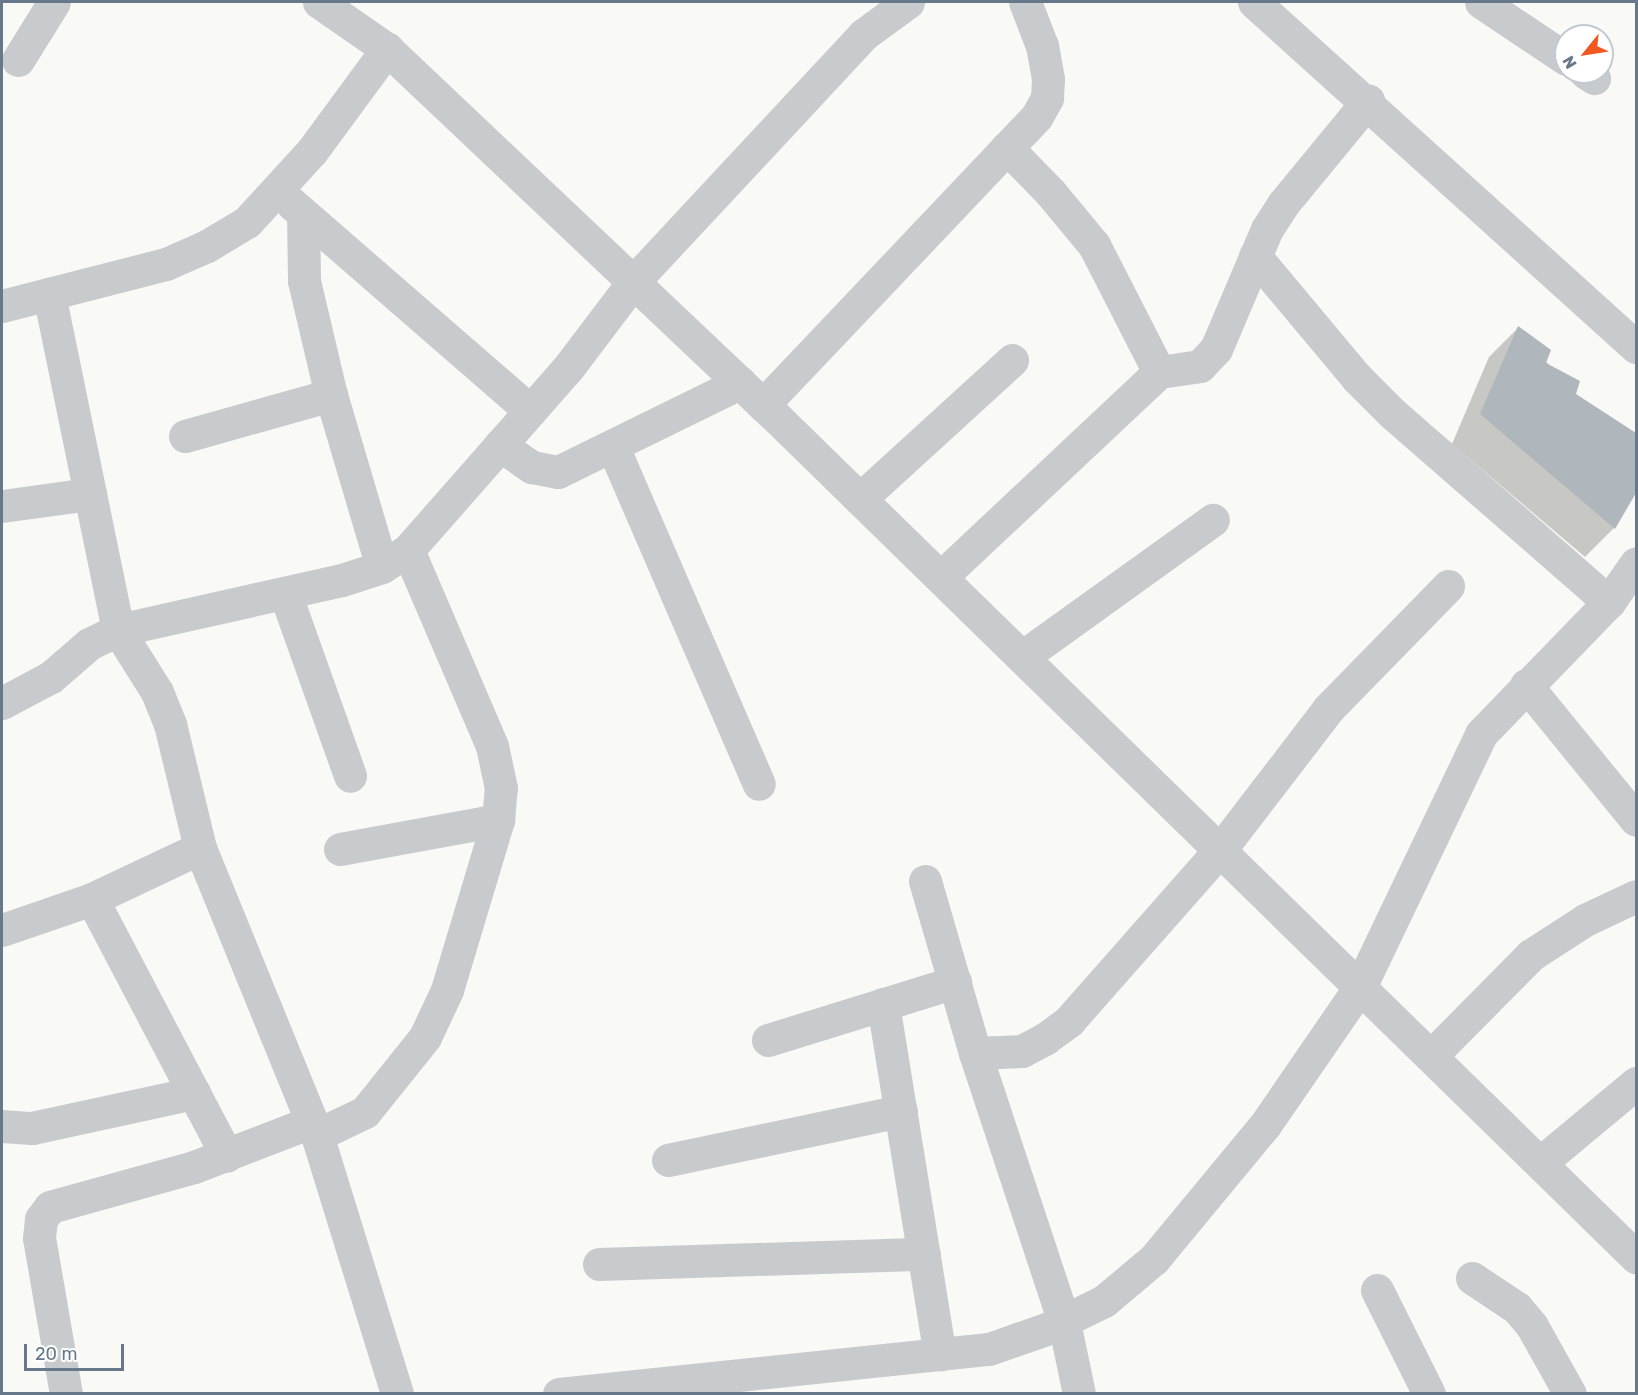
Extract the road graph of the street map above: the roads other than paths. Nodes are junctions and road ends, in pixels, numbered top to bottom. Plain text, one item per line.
1 (54, 2) edge
2 (319, 2) edge
3 (908, 2) edge
4 (1025, 2) edge
5 (1254, 2) edge
6 (1481, 2) edge
7 (387, 49) junction
8 (1554, 51) edge
9 (18, 60) dead end
10 (1368, 101) junction
11 (1007, 148) junction
12 (278, 192) junction
13 (303, 214) junction
14 (1255, 256) junction
15 (633, 282) junction
16 (49, 294) junction
17 (2, 306) edge
18 (1636, 347) edge
19 (1012, 360) dead end
20 (1159, 372) junction
21 (751, 394) junction
22 (331, 395) junction
23 (530, 411) junction
24 (185, 436) dead end
25 (500, 445) junction
26 (613, 447) junction
27 (90, 494) junction
28 (860, 499) junction
29 (2, 506) edge
30 (1213, 520) dead end
31 (395, 558) junction
32 (941, 578) junction
33 (1627, 584) edge
34 (1448, 586) dead end
35 (285, 593) junction
36 (118, 630) junction
37 (1022, 657) junction
38 (1526, 685) junction
39 (2, 704) edge
40 (350, 776) dead end
41 (759, 784) dead end
42 (498, 820) junction
43 (1636, 820) edge
44 (200, 848) junction
45 (340, 849) dead end
46 (1220, 850) junction
47 (926, 880) dead end
48 (1636, 896) edge
49 (92, 899) junction
50 (2, 930) edge
51 (955, 982) junction
52 (1360, 987) junction
53 (883, 1005) junction
54 (768, 1040) dead end
55 (975, 1053) junction
56 (1431, 1056) junction
57 (1636, 1083) edge
58 (194, 1093) junction
59 (901, 1111) junction
60 (2, 1126) edge
61 (314, 1128) junction
62 (227, 1156) junction
63 (668, 1160) dead end
64 (1540, 1163) junction
65 (924, 1254) junction
66 (1636, 1257) edge
67 (599, 1264) dead end
68 (1472, 1278) dead end
69 (1377, 1290) dead end
70 (1064, 1322) junction
71 (940, 1353) junction
72 (782, 1381) edge
73 (66, 1394) edge
74 (397, 1394) edge
75 (559, 1394) edge
76 (1079, 1394) edge
77 (1429, 1394) edge
78 (1570, 1394) edge

1 - 9 street
2 - 7 street
3 - 15 street
4 - 11 street
5 - 10 street
6 - 8 street
7 - 12 street
7 - 15 street
10 - 14 street
10 - 18 street
11 - 20 street
11 - 21 street
12 - 13 street
12 - 16 street
13 - 22 street
13 - 23 street
14 - 20 street
14 - 33 street
15 - 21 street
15 - 23 street
16 - 17 street
16 - 27 street
19 - 28 street
20 - 32 street
21 - 26 street
21 - 28 street
22 - 24 street
22 - 31 street
23 - 25 street
25 - 26 street
25 - 31 street
26 - 41 street
27 - 29 street
27 - 36 street
28 - 32 street
30 - 37 street
31 - 35 street
31 - 42 street
32 - 37 street
33 - 38 street
34 - 46 street
35 - 36 street
35 - 40 street
36 - 39 street
36 - 44 street
37 - 46 street
38 - 43 street
38 - 52 street
42 - 45 street
42 - 61 street
44 - 49 street
44 - 61 street
46 - 52 street
46 - 55 street
47 - 51 street
48 - 56 street
49 - 50 street
49 - 58 street
51 - 53 street
51 - 55 street
52 - 56 street
52 - 70 street
53 - 54 street
53 - 59 street
55 - 70 street
56 - 64 street
57 - 64 street
58 - 60 street
58 - 62 street
59 - 63 street
59 - 65 street
61 - 62 street
61 - 74 street
62 - 73 street
64 - 66 street
65 - 67 street
65 - 71 street
68 - 78 street
69 - 77 street
70 - 71 street
70 - 76 street
71 - 72 street
72 - 75 street

